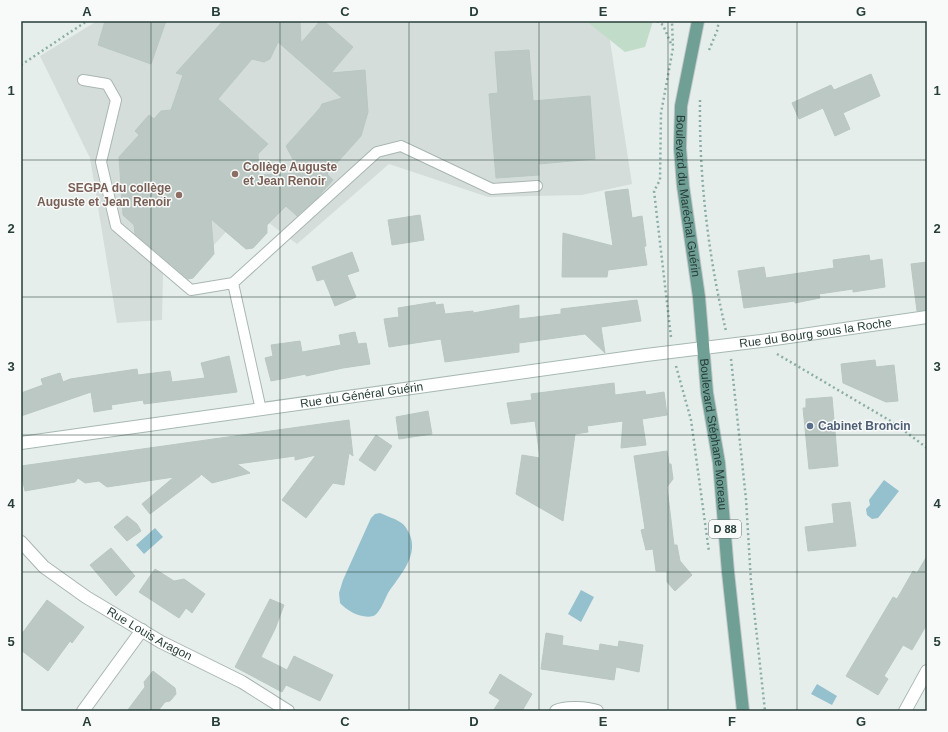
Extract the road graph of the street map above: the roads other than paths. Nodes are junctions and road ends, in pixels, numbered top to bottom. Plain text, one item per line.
1 (698, 21) edge
2 (83, 80) dead end
3 (537, 186) dead end
4 (233, 283) junction
5 (927, 317) edge
6 (703, 348) junction
7 (262, 410) junction
8 (21, 443) edge
9 (21, 542) edge
10 (142, 630) junction
11 (927, 671) edge
12 (82, 711) edge
13 (288, 711) edge
14 (556, 711) edge
15 (597, 711) edge
16 (743, 711) edge
17 (905, 711) edge

1 - 6 main road, Boulevard du Maréchal Guérin
2 - 4 lane
3 - 4 lane
4 - 7 lane
5 - 6 main road, Rue du Bourg sous la Roche
6 - 7 main road, Rue du Général Guérin
6 - 16 main road, Boulevard Stéphane Moreau / D 88
7 - 8 main road, Rue du Général Guérin
9 - 10 main road, Rue Louis Aragon
10 - 12 main road
10 - 13 main road, Rue Louis Aragon
11 - 17 main road
14 - 15 main road

